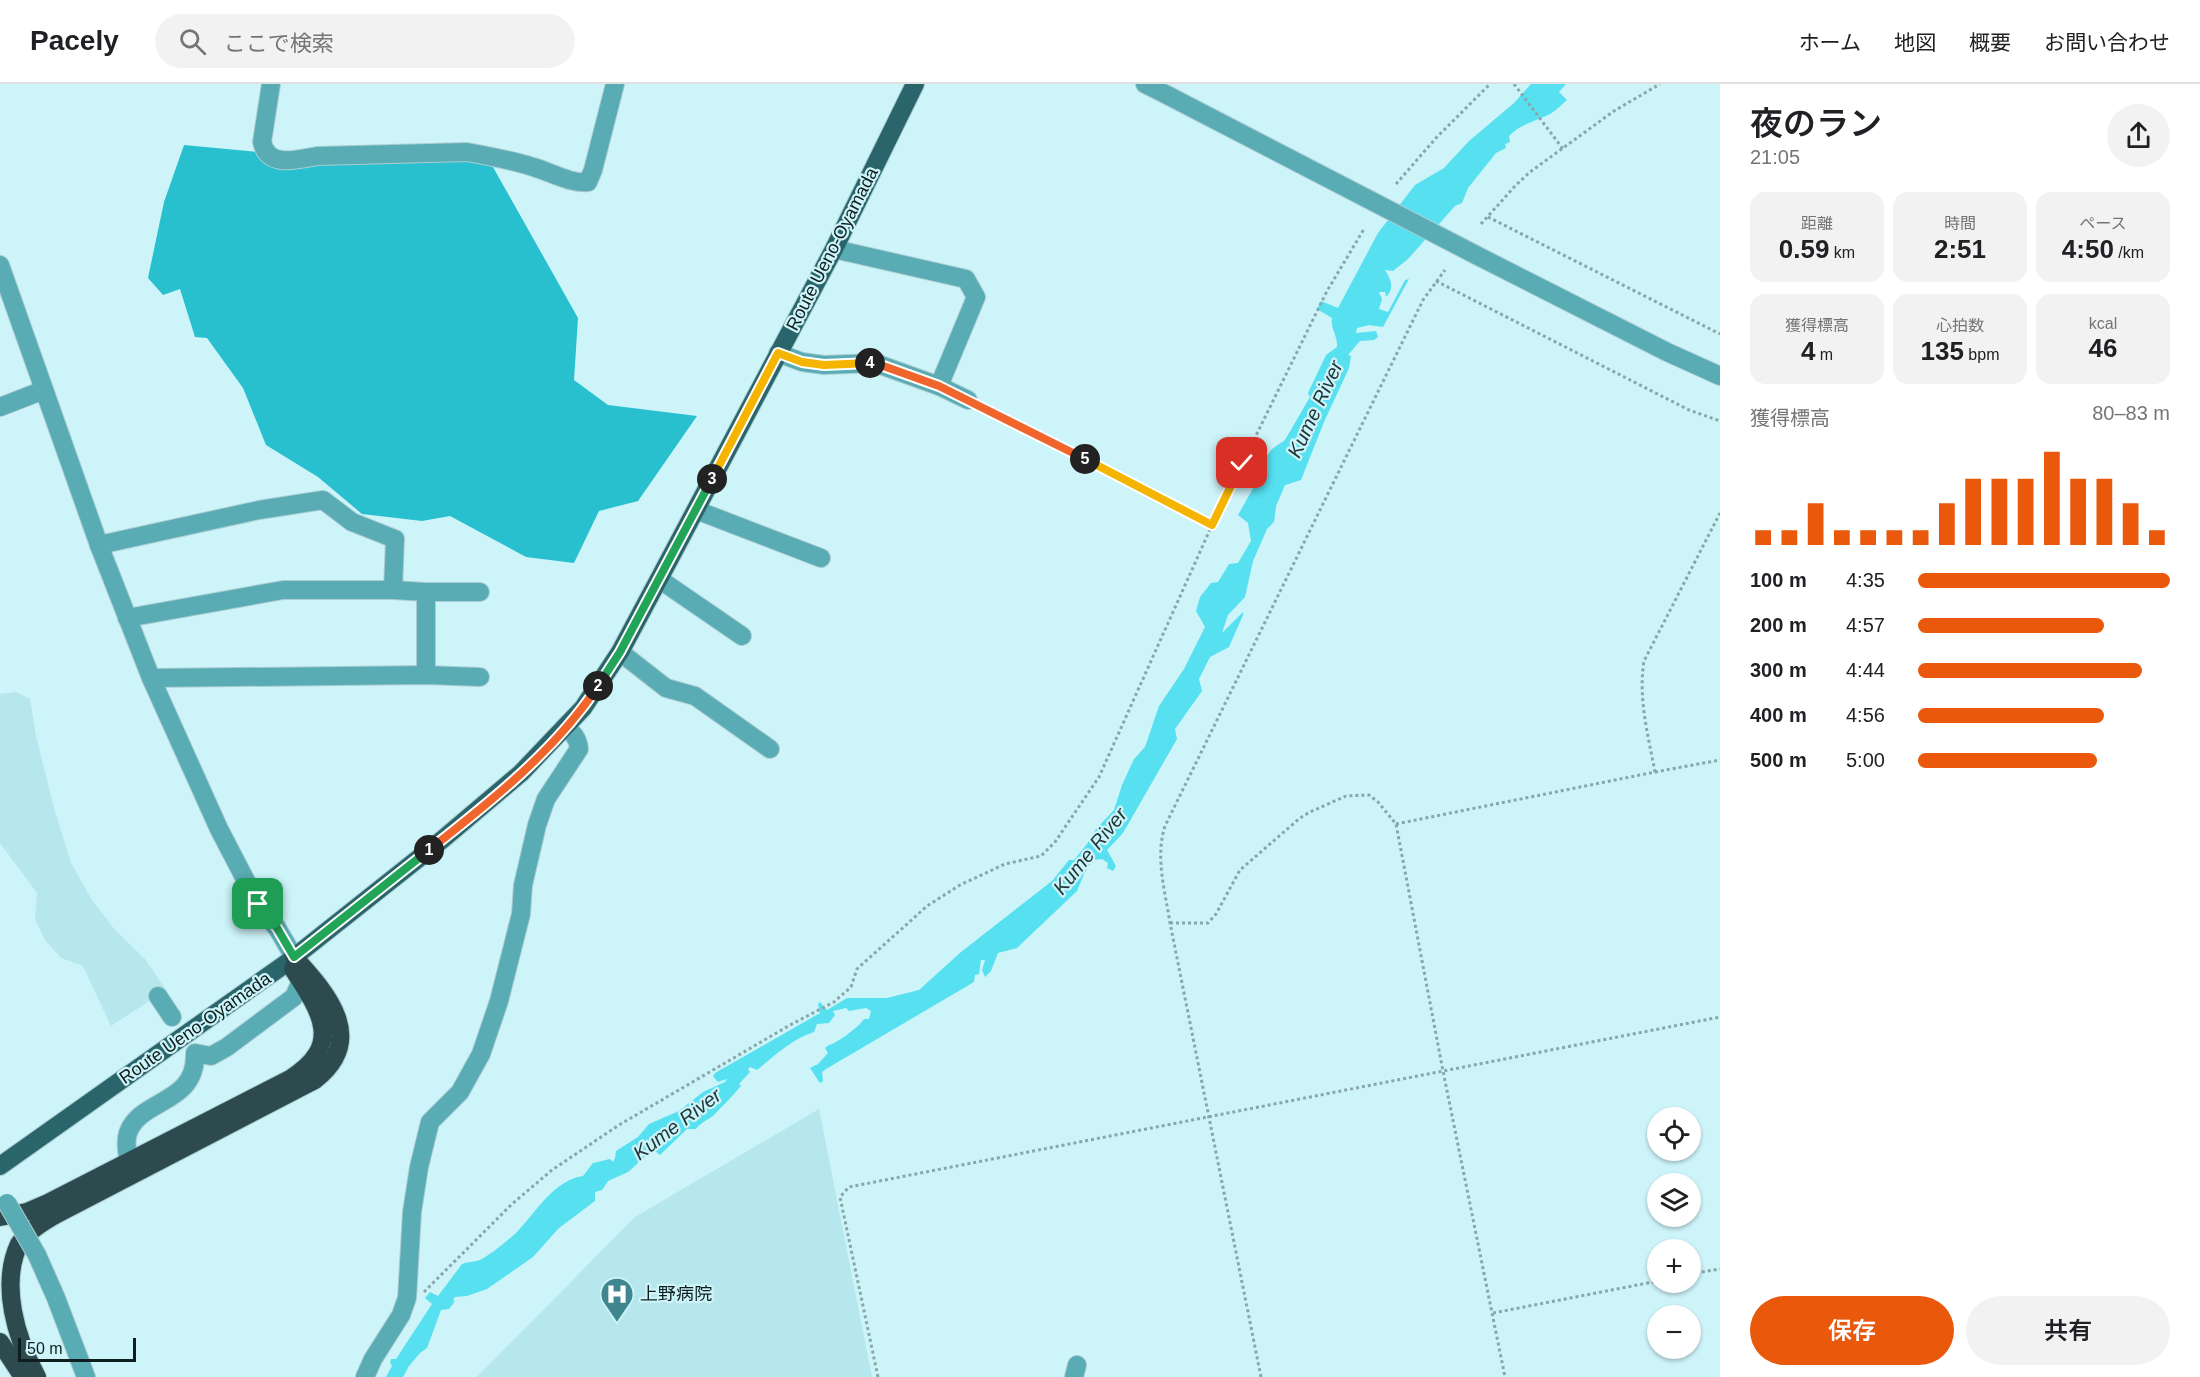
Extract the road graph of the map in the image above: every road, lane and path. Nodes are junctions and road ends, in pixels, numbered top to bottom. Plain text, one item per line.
1 (271, 84) edge
2 (615, 84) edge
3 (915, 84) edge
4 (1145, 84) edge
5 (1490, 84) edge
6 (1514, 84) edge
7 (1660, 84) edge
8 (1563, 149) junction
9 (1396, 184) dead end
10 (1488, 217) junction
11 (1481, 225) dead end
12 (1364, 229) dead end
13 (834, 249) junction
14 (0, 265) edge
15 (1445, 270) dead end
16 (1436, 281) junction
17 (1720, 334) edge
18 (778, 353) junction
19 (1720, 376) edge
20 (939, 386) junction
21 (45, 390) junction
22 (968, 400) joint
23 (0, 407) edge
24 (1720, 421) edge
25 (696, 510) junction
26 (1720, 513) edge
27 (1212, 525) junction
28 (99, 545) junction
29 (821, 558) dead end
30 (659, 579) junction
31 (393, 590) junction
32 (426, 592) junction
33 (480, 592) dead end
34 (127, 618) junction
35 (742, 636) dead end
36 (620, 652) junction
37 (426, 675) junction
38 (480, 676) dead end
39 (151, 678) junction
40 (565, 727) junction
41 (770, 749) dead end
42 (1720, 760) edge
43 (1655, 772) junction
44 (1396, 824) junction
45 (1170, 923) junction
46 (291, 959) junction
47 (301, 981) junction
48 (158, 996) dead end
49 (172, 1017) dead end
50 (1720, 1017) edge
51 (1443, 1071) junction
52 (1208, 1118) junction
53 (129, 1162) junction
54 (0, 1166) edge
55 (2, 1205) edge
56 (1720, 1269) edge
57 (1701, 1273) edge
58 (1647, 1283) edge
59 (3, 1302) edge
60 (1493, 1313) junction
61 (401, 1315) junction
62 (0, 1342) edge
63 (23, 1377) edge
64 (37, 1377) edge
65 (87, 1377) edge
66 (365, 1377) edge
67 (878, 1377) edge
68 (1261, 1377) edge
69 (1505, 1377) edge

1 - 2 street
3 - 13 main road, Route Ueno-Oyamada
4 - 19 street, bridge
5 - 9 path
6 - 8 path
7 - 8 path
8 - 10 path
10 - 11 path
10 - 17 path
12 - 27 path
13 - 18 main road, Route Ueno-Oyamada
13 - 20 street
14 - 21 street
15 - 16 path
16 - 24 path
16 - 45 path
18 - 20 street
18 - 25 main road, Route Ueno-Oyamada
20 - 22 street
21 - 23 street
21 - 28 street
22 - 27 path
25 - 29 street
25 - 30 main road, Route Ueno-Oyamada
26 - 43 path
27 - 61 path
28 - 31 street
28 - 34 street
30 - 35 street
30 - 36 main road, Route Ueno-Oyamada
31 - 32 street
31 - 34 street
32 - 33 street
32 - 37 street
34 - 39 street
36 - 40 main road, Route Ueno-Oyamada
36 - 41 street
37 - 38 street
37 - 39 street
39 - 46 street
40 - 46 main road, Route Ueno-Oyamada
40 - 61 street
42 - 43 path
43 - 44 path
44 - 45 path
44 - 51 path
45 - 52 path
46 - 47 highway
46 - 54 main road, Route Ueno-Oyamada
46 - 59 highway
47 - 53 street
47 - 53 highway
48 - 49 street
50 - 51 path
51 - 52 path
51 - 60 path
52 - 67 path
52 - 68 path
53 - 55 highway
55 - 65 street, bridge
56 - 57 path
58 - 60 path
59 - 64 highway
60 - 69 path
61 - 66 street
62 - 63 highway

